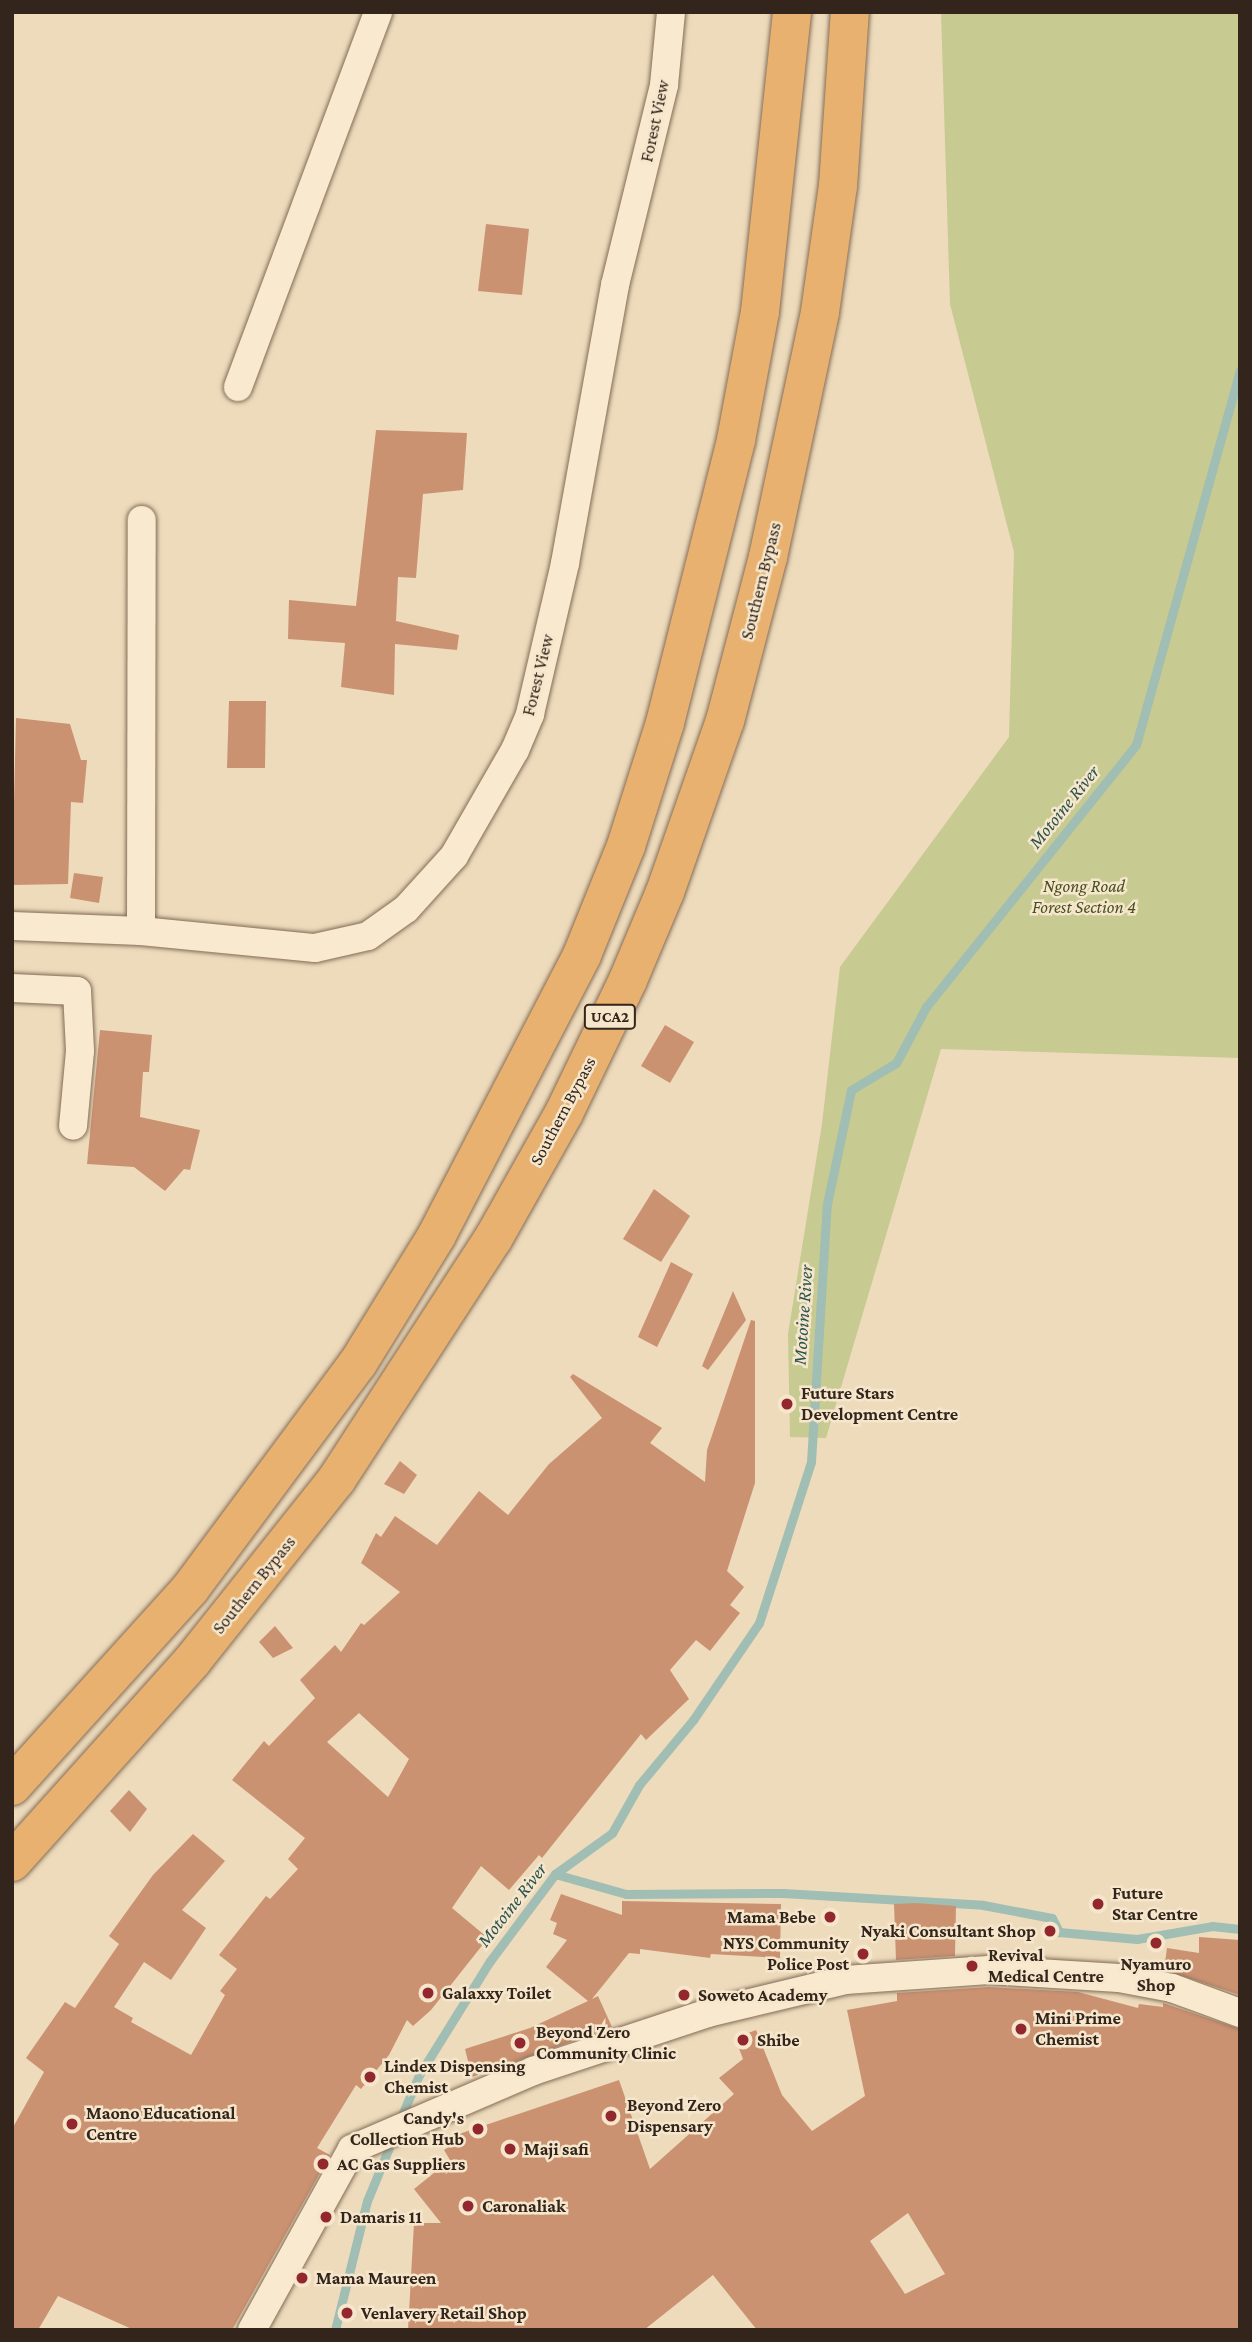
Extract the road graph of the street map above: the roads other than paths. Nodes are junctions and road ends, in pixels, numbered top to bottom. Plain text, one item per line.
1 (378, 12) edge
2 (671, 12) edge
3 (792, 12) edge
4 (850, 12) edge
5 (238, 387) dead end
6 (142, 520) dead end
7 (12, 926) edge
8 (141, 931) junction
9 (12, 988) edge
10 (73, 1126) dead end
11 (12, 1786) edge
12 (12, 1861) edge
13 (1240, 2013) edge
14 (252, 2330) edge

1 - 5 street
2 - 8 street, Forest View
3 - 11 highway, UCA2
4 - 12 highway, Southern Bypass / UCA2
6 - 8 street
7 - 8 street, Forest View
9 - 10 street
13 - 14 street

